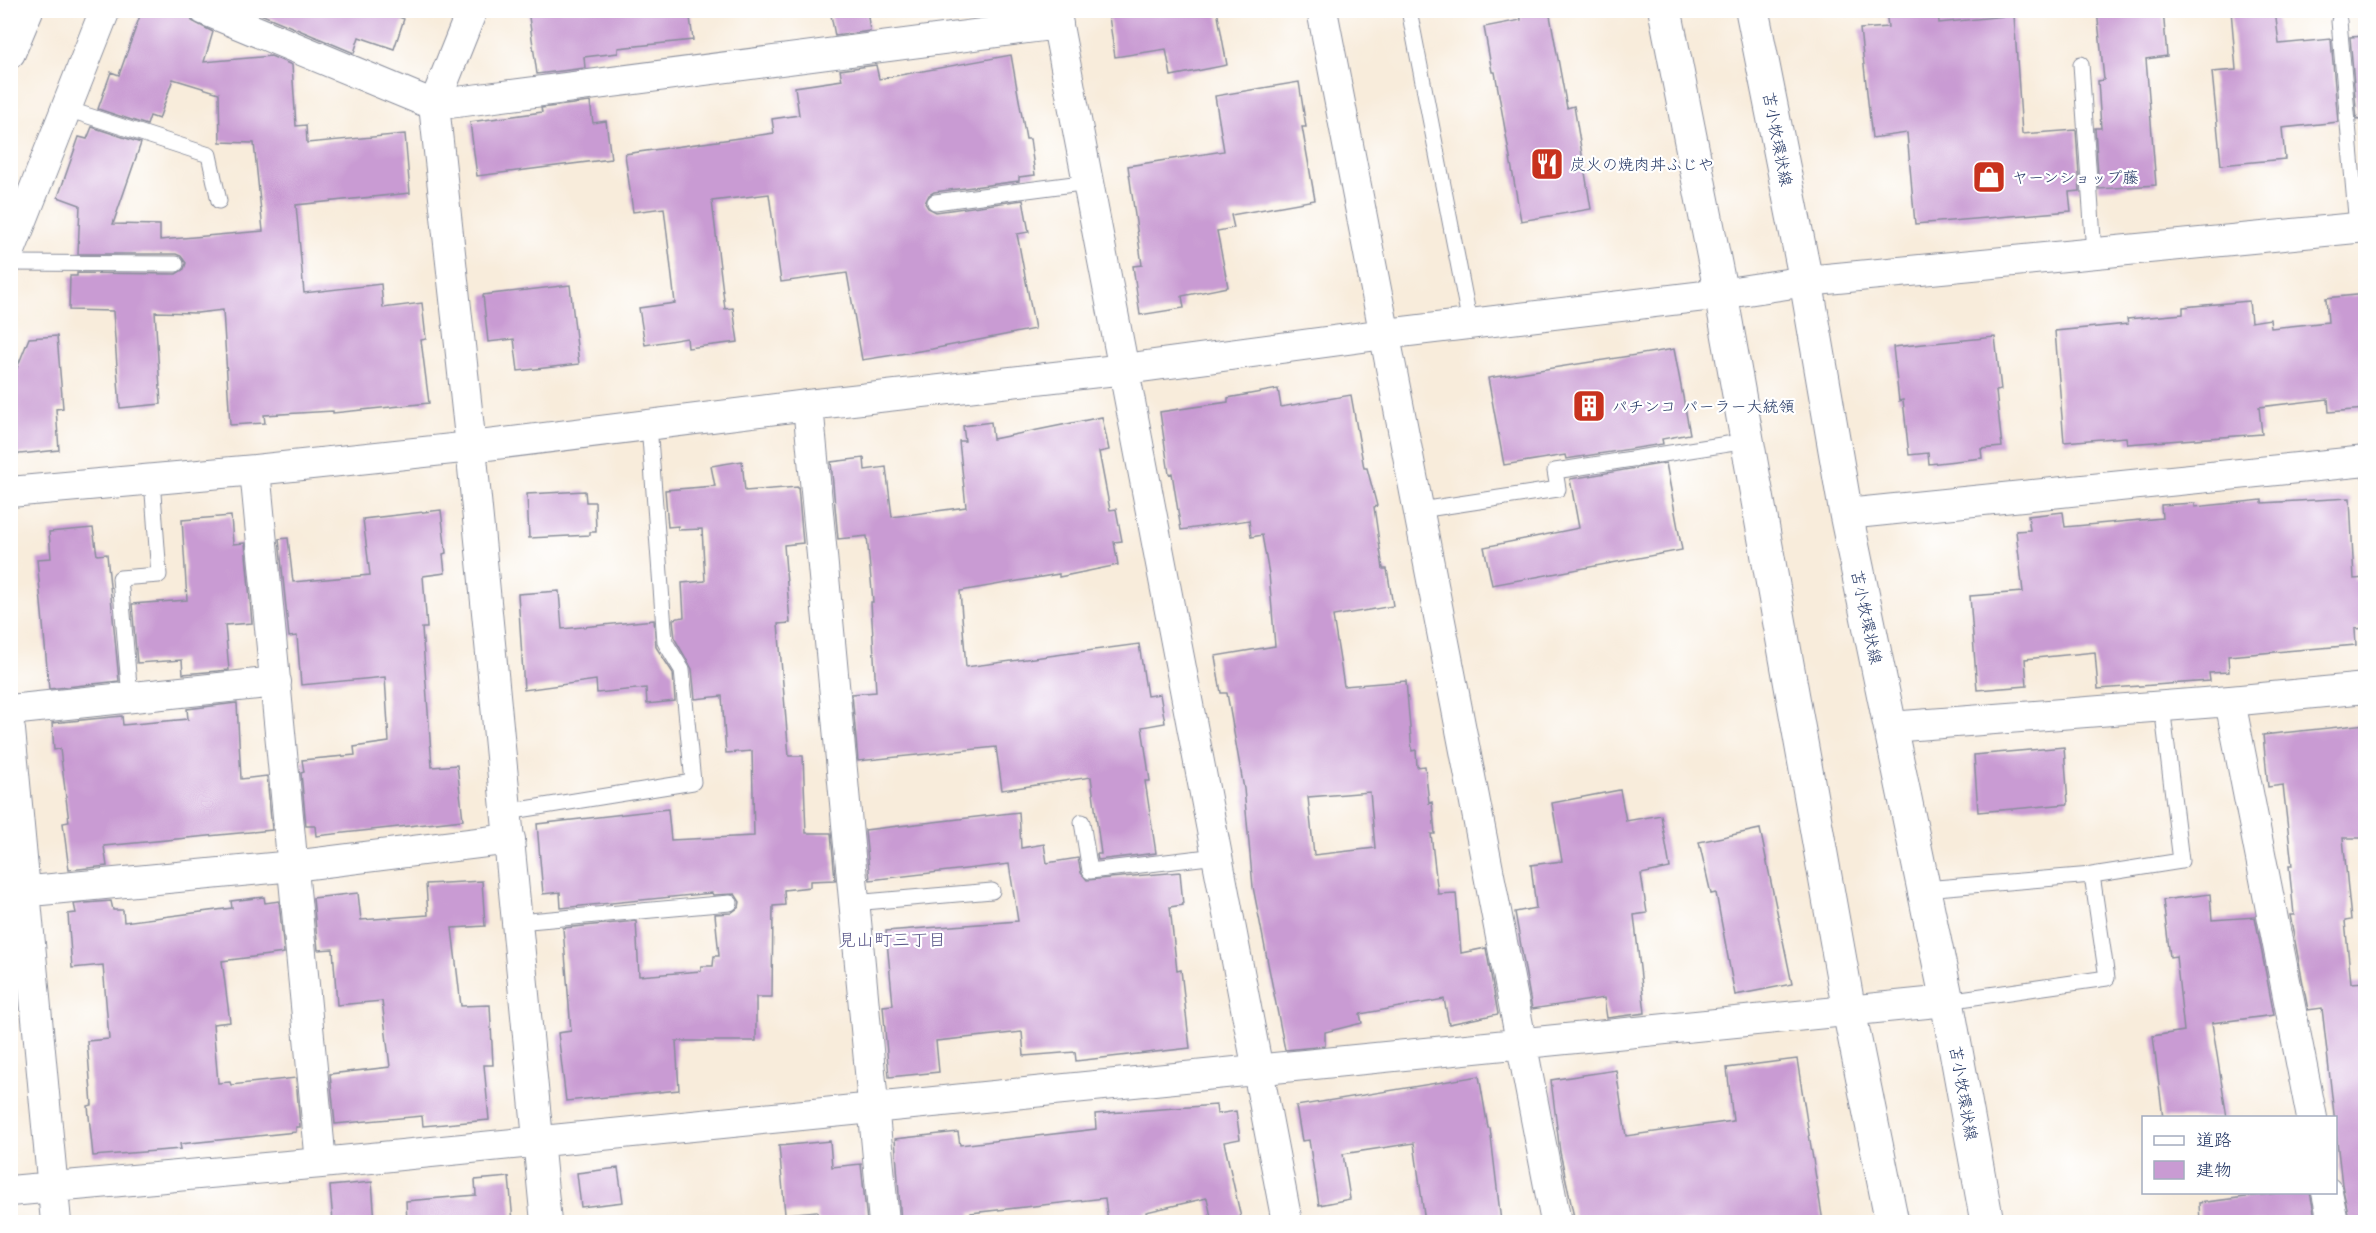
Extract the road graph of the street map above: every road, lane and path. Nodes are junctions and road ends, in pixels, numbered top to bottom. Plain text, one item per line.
1 (28, 10) edge
2 (105, 10) edge
3 (204, 10) edge
4 (472, 10) edge
5 (1322, 10) edge
6 (1409, 10) edge
7 (1665, 10) edge
8 (1752, 10) edge
9 (1057, 17) edge
10 (2339, 21) dead end
11 (10, 53) edge
12 (2081, 64) dead end
13 (435, 105) junction
14 (67, 109) junction
15 (1089, 182) junction
16 (219, 201) dead end
17 (935, 202) dead end
18 (2361, 227) edge
19 (10, 251) edge
20 (2094, 253) junction
21 (10, 263) edge
22 (176, 264) dead end
23 (1806, 281) junction
24 (1721, 294) junction
25 (1470, 324) junction
26 (1385, 334) junction
27 (1125, 369) junction
28 (808, 405) junction
29 (650, 424) junction
30 (1748, 441) junction
31 (471, 447) junction
32 (2366, 461) edge
33 (255, 470) junction
34 (152, 480) junction
35 (10, 492) edge
36 (1420, 510) junction
37 (1846, 514) junction
38 (276, 682) junction
39 (2366, 688) edge
40 (130, 698) junction
41 (2230, 701) junction
42 (2162, 706) junction
43 (10, 710) edge
44 (1890, 727) junction
45 (10, 730) edge
46 (1082, 822) dead end
47 (508, 826) junction
48 (1217, 856) junction
49 (293, 866) junction
50 (2092, 875) junction
51 (1924, 889) junction
52 (992, 891) dead end
53 (17, 893) edge
54 (730, 903) dead end
55 (853, 903) junction
56 (518, 922) junction
57 (1947, 1001) junction
58 (1849, 1011) junction
59 (1523, 1043) junction
60 (1257, 1070) junction
61 (872, 1107) junction
62 (2312, 1116) edge
63 (539, 1140) junction
64 (321, 1163) junction
65 (53, 1187) junction
66 (10, 1191) edge
67 (2327, 1194) edge
68 (56, 1222) edge
69 (546, 1222) edge
70 (884, 1222) edge
71 (1287, 1222) edge
72 (1556, 1222) edge
73 (1892, 1222) edge
74 (1987, 1222) edge
75 (2333, 1222) edge

1 - 11 street
2 - 14 street
3 - 13 street
4 - 13 street
5 - 26 street
6 - 25 lane
7 - 24 main road
8 - 23 main road, 苫小牧環状線
9 - 13 street
9 - 15 street
10 - 18 lane
12 - 20 lane
13 - 31 street
14 - 16 lane
14 - 19 street
15 - 17 lane
15 - 27 street
18 - 20 street
20 - 23 street
21 - 22 lane
23 - 24 street
23 - 37 main road, 苫小牧環状線
24 - 25 street
24 - 30 main road
25 - 26 street
26 - 27 street
26 - 36 street
27 - 28 street
27 - 48 street
28 - 29 street
28 - 55 street
29 - 31 street
29 - 47 lane
30 - 36 lane
30 - 58 main road
31 - 33 street
31 - 47 street
32 - 37 street
33 - 34 street
33 - 38 street
34 - 35 street
34 - 40 lane
36 - 59 street
37 - 44 main road, 苫小牧環状線
38 - 40 street
38 - 49 street
39 - 41 street
40 - 43 street
41 - 42 street
41 - 62 street
42 - 44 street
42 - 50 lane
44 - 51 main road, 苫小牧環状線
45 - 53 street
46 - 48 lane
47 - 49 street
47 - 56 street
48 - 60 street
49 - 53 street
49 - 64 street
50 - 51 lane
50 - 57 lane
51 - 57 main road, 苫小牧環状線
52 - 55 lane
53 - 65 street
54 - 56 lane
55 - 61 street
56 - 63 street
57 - 58 street
57 - 74 main road, 苫小牧環状線
58 - 59 street
58 - 73 main road
59 - 60 street
59 - 72 street
60 - 61 street
60 - 71 street
61 - 63 street
61 - 70 street
63 - 64 street
63 - 69 street
64 - 65 street
65 - 66 street
65 - 68 street
67 - 75 street

